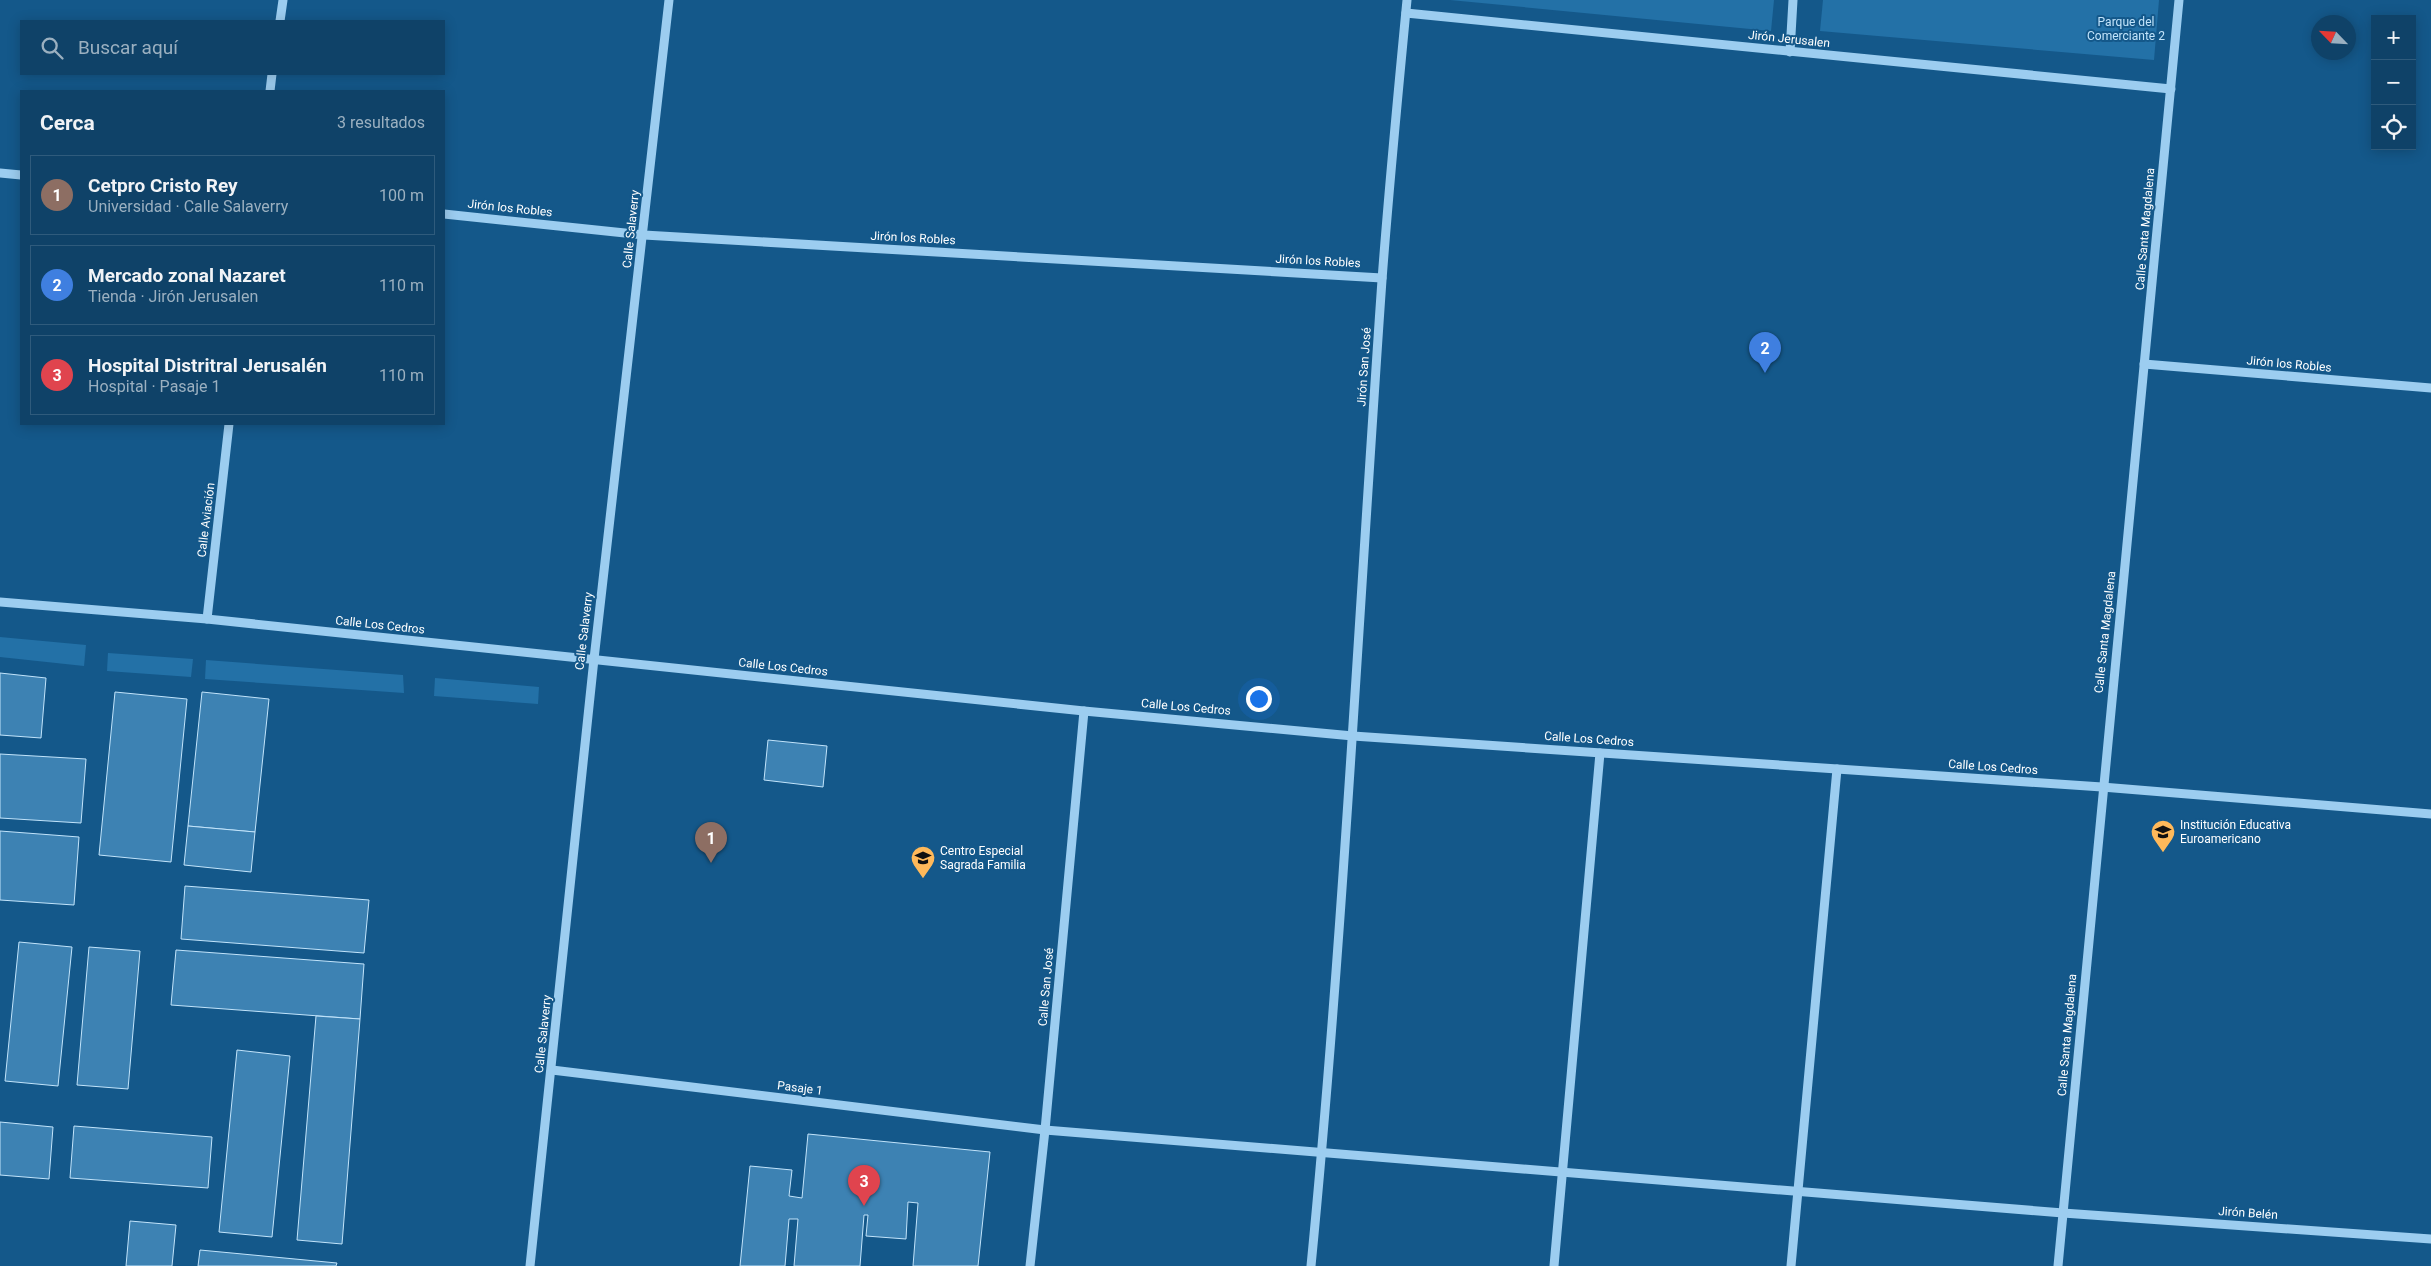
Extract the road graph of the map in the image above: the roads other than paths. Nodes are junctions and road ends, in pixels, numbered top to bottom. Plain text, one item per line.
1 (283, 0) edge
2 (669, 0) edge
3 (1407, 0) edge
4 (1793, 0) edge
5 (2179, 0) edge
6 (1406, 13) junction
7 (280, 20) edge
8 (1790, 52) junction
9 (272, 75) edge
10 (2171, 89) junction
11 (270, 90) edge
12 (0, 173) edge
13 (20, 175) edge
14 (445, 214) edge
15 (644, 234) junction
16 (1382, 278) junction
17 (2144, 364) junction
18 (2431, 388) edge
19 (229, 425) edge
20 (0, 602) edge
21 (207, 619) junction
22 (594, 660) junction
23 (1084, 710) junction
24 (1353, 736) junction
25 (1600, 753) junction
26 (1837, 769) junction
27 (2102, 787) junction
28 (2431, 814) edge
29 (552, 1070) junction
30 (1045, 1130) junction
31 (1322, 1153) junction
32 (1563, 1172) junction
33 (1798, 1191) junction
34 (2063, 1213) junction
35 (2431, 1239) edge
36 (530, 1266) edge
37 (1030, 1266) edge
38 (1311, 1266) edge
39 (1554, 1266) edge
40 (1792, 1266) edge
41 (2058, 1266) edge

1 - 7 street
2 - 15 street, Calle Salaverry
3 - 6 street, Jirón San José
4 - 8 street
5 - 10 street, Calle Santa Magdalena
6 - 8 street, Jirón Jerusalen
6 - 16 street, Jirón San José
8 - 10 street, Jirón Jerusalen
9 - 11 street
10 - 17 street, Calle Santa Magdalena
12 - 13 street
14 - 15 street, Jirón los Robles
15 - 16 street, Jirón los Robles
15 - 22 street, Calle Salaverry
16 - 24 street, Jirón San José
17 - 18 street, Jirón los Robles
17 - 27 street, Calle Santa Magdalena
19 - 21 street, Calle Aviación
20 - 21 street, Calle Los Cedros
21 - 22 street, Calle Los Cedros
22 - 23 street, Calle Los Cedros
22 - 29 street, Calle Salaverry
23 - 24 street, Calle Los Cedros
23 - 30 street, Calle San José
24 - 25 street, Calle Los Cedros
24 - 31 street, Jirón San José
25 - 26 street, Calle Los Cedros
25 - 32 street
26 - 27 street, Calle Los Cedros
26 - 33 street
27 - 28 street, Calle Los Cedros
27 - 34 street, Calle Santa Magdalena
29 - 30 street, Pasaje 1
29 - 36 street, Calle Salaverry
30 - 31 street, Pasaje 1
30 - 37 street, Calle San José
31 - 32 street, Pasaje 1
31 - 38 street, Jirón San José
32 - 33 street, Jirón Belén
32 - 39 street
33 - 34 street, Jirón Belén
33 - 40 street
34 - 35 street, Jirón Belén
34 - 41 street, Calle Santa Magdalena

